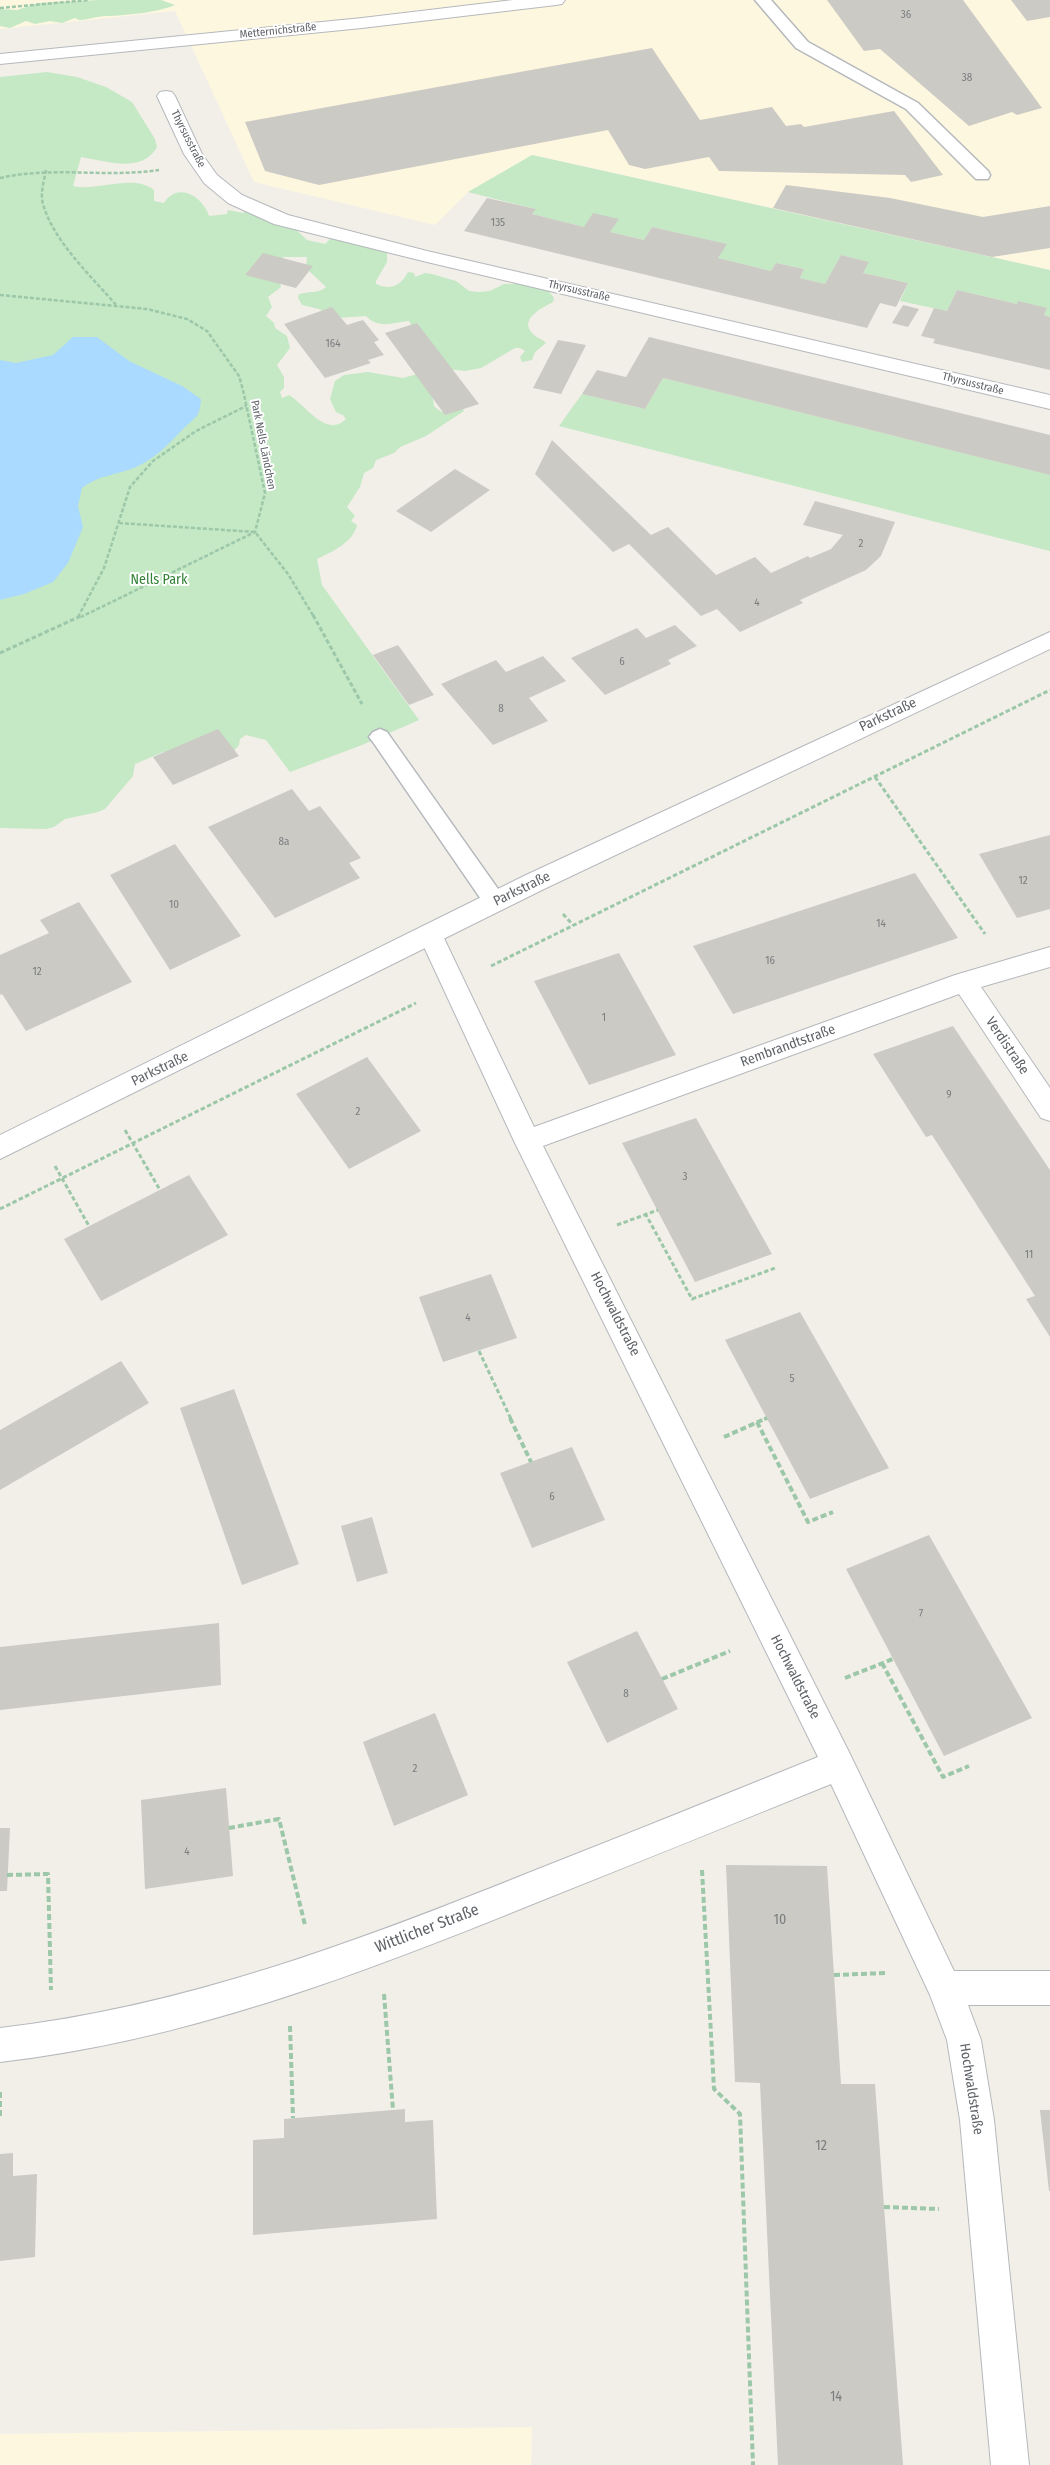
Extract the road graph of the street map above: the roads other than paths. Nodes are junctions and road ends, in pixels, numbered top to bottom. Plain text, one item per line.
1 (556, 0) edge
2 (763, 0) edge
3 (0, 59) edge
4 (166, 96) dead end
5 (982, 175) dead end
6 (1050, 402) edge
7 (1050, 640) edge
8 (380, 738) road end
9 (495, 902) junction
10 (430, 934) junction
11 (1050, 957) edge
12 (964, 982) junction
13 (1050, 1110) edge
14 (527, 1141) junction
15 (0, 1148) edge
16 (839, 1765) junction
17 (944, 1988) junction
18 (1050, 1988) edge
19 (0, 2045) edge
20 (1010, 2465) edge

1 - 3 street, Metternichstraße
2 - 5 lane
4 - 6 street, Thyrsusstraße
7 - 9 street, Parkstraße
8 - 9 lane
9 - 10 street, Parkstraße
10 - 14 street, Hochwaldstraße
10 - 15 street, Parkstraße
11 - 12 street, Rembrandtstraße
12 - 13 street, Verdistraße
12 - 14 street, Rembrandtstraße
14 - 16 street, Hochwaldstraße
16 - 17 street, Hochwaldstraße
16 - 19 street, Wittlicher Straße
17 - 18 street
17 - 20 street, Hochwaldstraße

